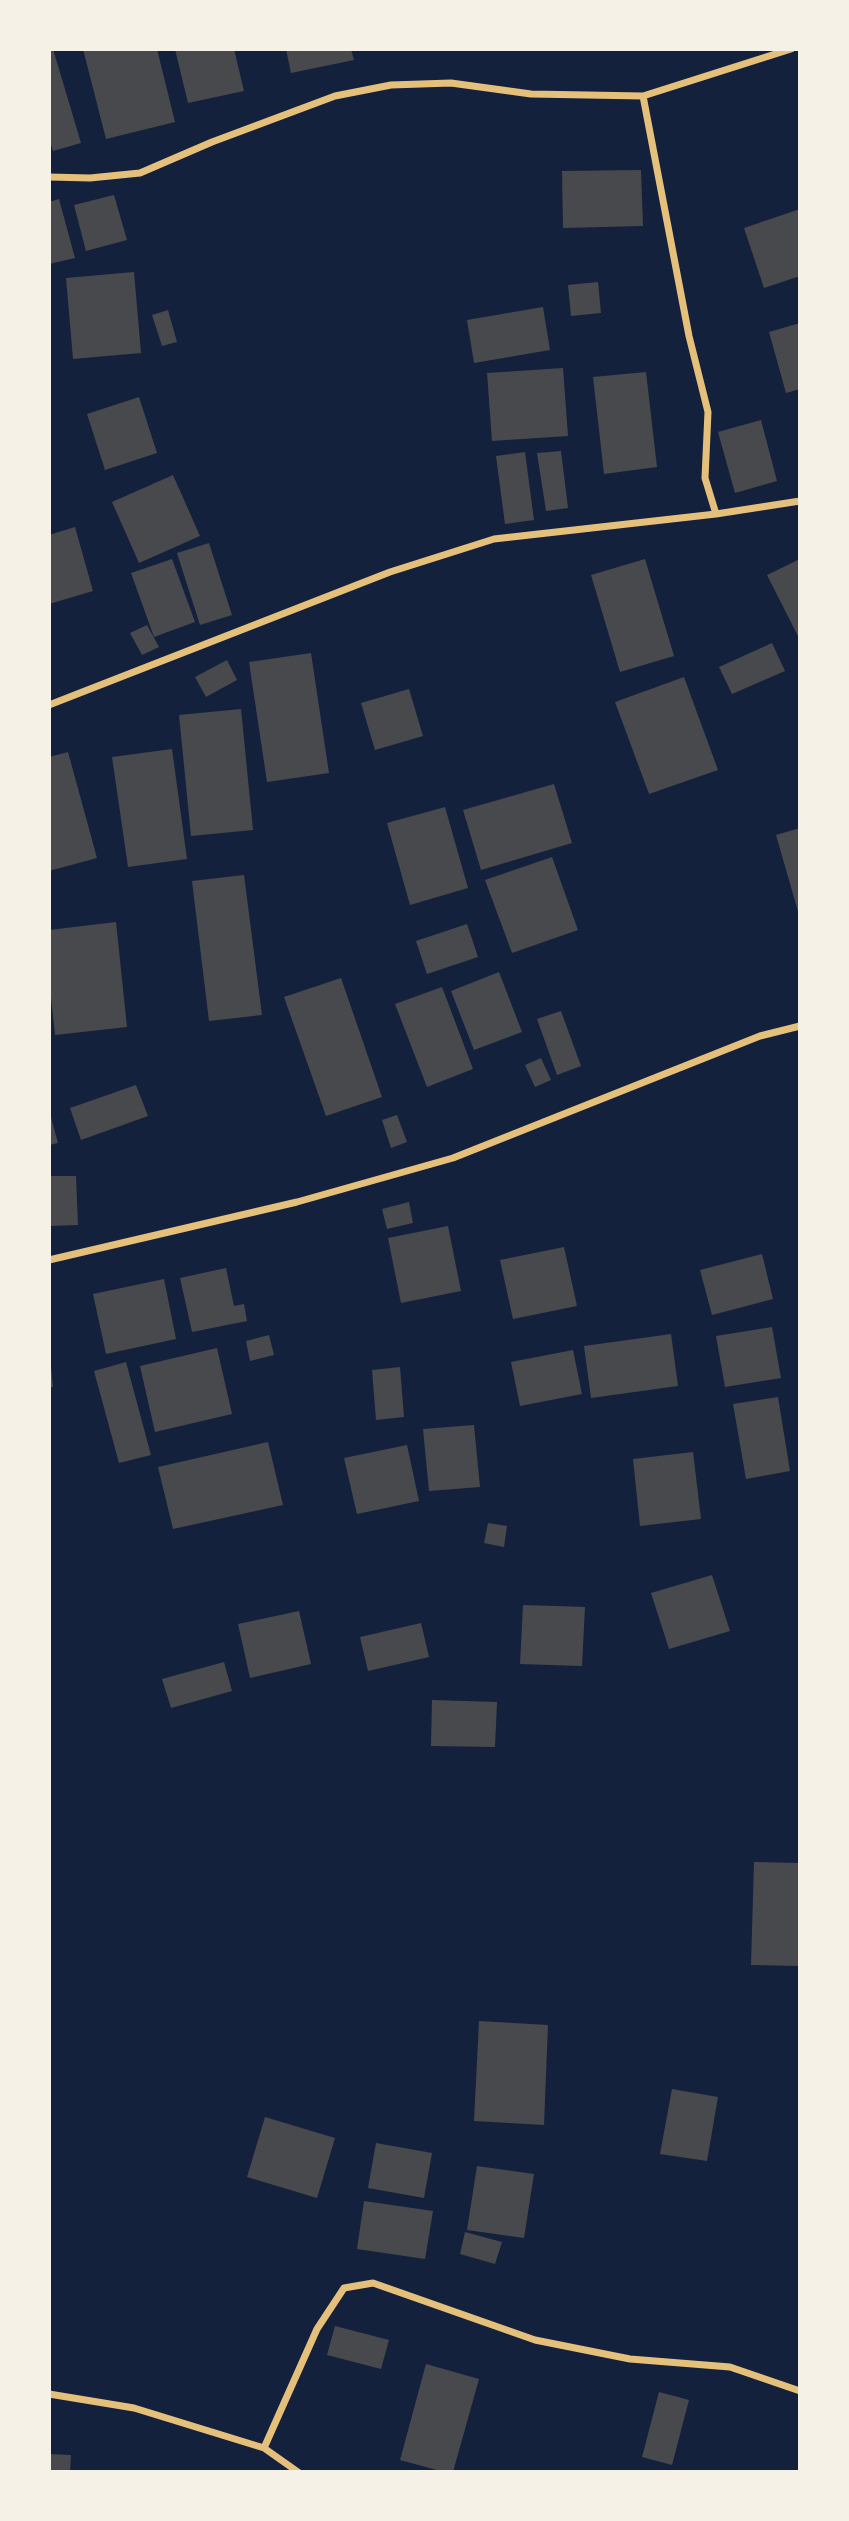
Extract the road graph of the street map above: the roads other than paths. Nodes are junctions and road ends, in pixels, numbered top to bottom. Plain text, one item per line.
1 (795, 49) edge
2 (643, 96) junction
3 (49, 177) edge
4 (800, 501) edge
5 (716, 514) junction
6 (49, 705) edge
7 (800, 1026) edge
8 (49, 1260) edge
9 (800, 2391) edge
10 (49, 2394) edge
11 (264, 2448) junction
12 (297, 2472) edge

1 - 2 street
2 - 3 street
2 - 5 street
4 - 5 street
5 - 6 street
7 - 8 street
9 - 11 street
10 - 11 street
11 - 12 street

